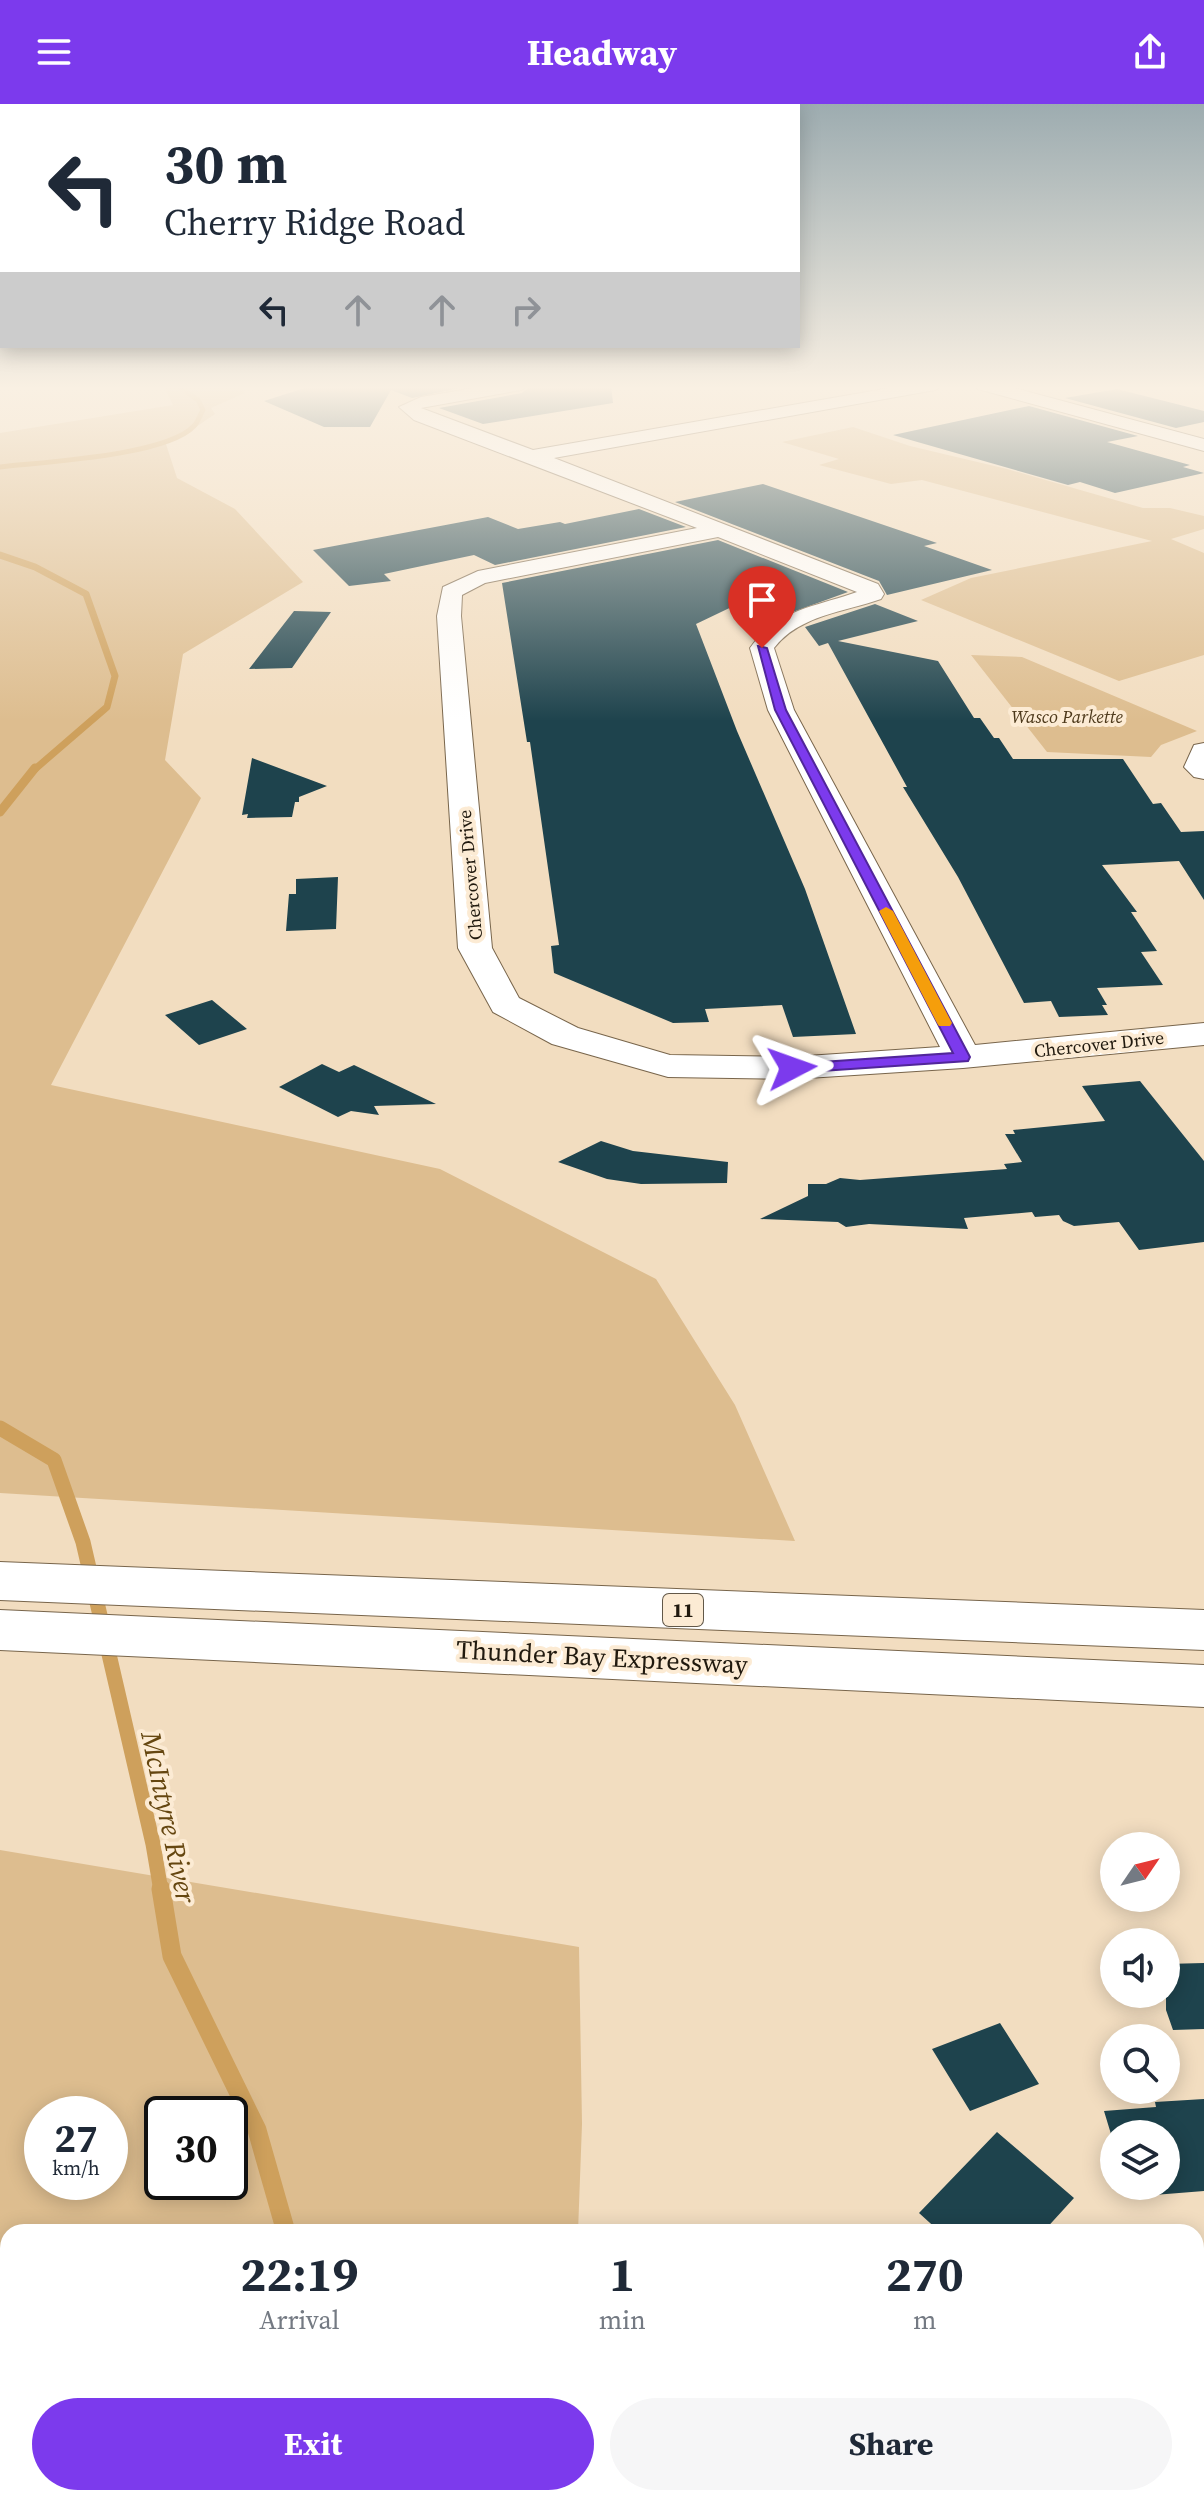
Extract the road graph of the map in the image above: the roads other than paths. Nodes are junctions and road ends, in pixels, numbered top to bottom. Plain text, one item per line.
1 (636, 497) edge
2 (720, 530) junction
3 (1204, 751) edge
4 (1204, 771) edge
5 (1203, 1036) edge
6 (963, 1057) junction
7 (170, 1613) junction
8 (5, 1614) edge
9 (1204, 1630) edge
10 (1204, 1686) edge

1 - 2 main road
2 - 6 main road
2 - 6 main road, Chercover Drive
3 - 4 main road
5 - 6 main road, Chercover Drive
7 - 8 main road, Thunder Bay Expressway / 11
7 - 9 main road, Thunder Bay Expressway / 11
7 - 10 main road, Thunder Bay Expressway / 11

